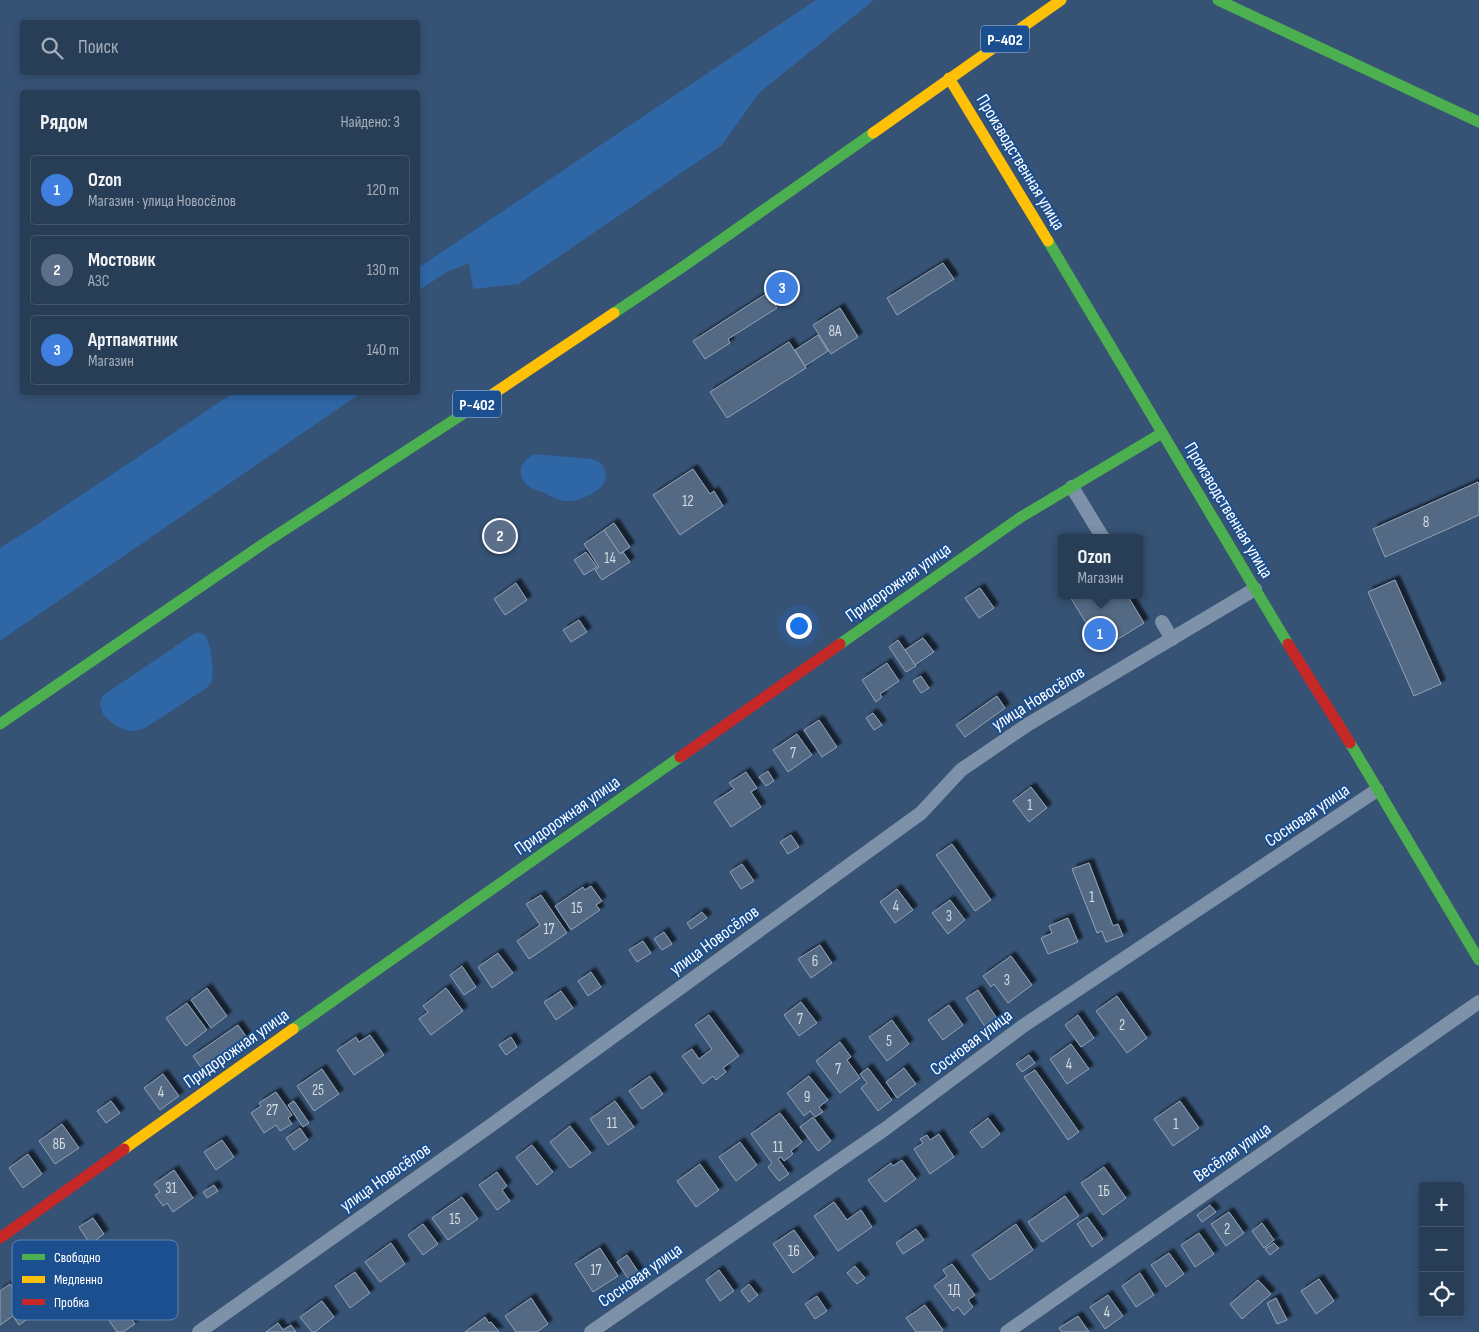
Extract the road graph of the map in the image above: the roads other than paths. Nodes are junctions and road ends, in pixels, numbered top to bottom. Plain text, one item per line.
1 (1062, 0) edge
2 (1218, 0) edge
3 (1227, 0) edge
4 (1242, 12) junction
5 (949, 78) junction
6 (1479, 122) edge
7 (1162, 433) junction
8 (1072, 487) junction
9 (1101, 534) edge
10 (1255, 589) junction
11 (1162, 622) dead end
12 (1172, 639) junction
13 (0, 724) edge
14 (1377, 790) junction
15 (1479, 960) edge
16 (1479, 1002) edge
17 (0, 1238) edge
18 (199, 1332) edge
19 (591, 1332) edge
20 (1007, 1332) edge

1 - 5 street, Р-402
2 - 4 street
3 - 4 street
4 - 6 street
5 - 7 street, Производственная улица
5 - 13 street, Р-402
7 - 8 street, Придорожная улица
7 - 10 street, Производственная улица
8 - 9 street
8 - 17 street, Придорожная улица
10 - 12 street, улица Новосёлов
10 - 14 street, Производственная улица
11 - 12 street
12 - 18 street, улица Новосёлов
14 - 15 street, Производственная улица
14 - 19 street, Сосновая улица
16 - 20 street, Весёлая улица

